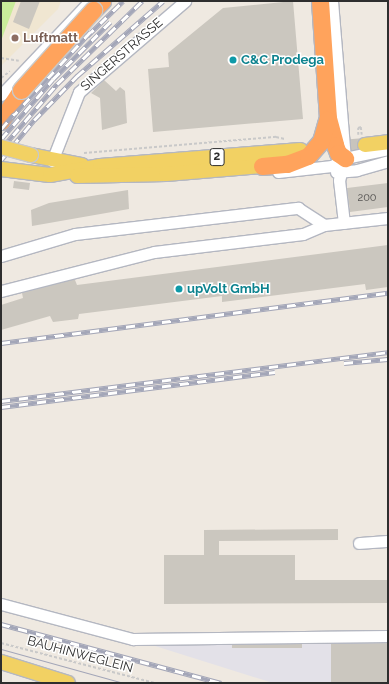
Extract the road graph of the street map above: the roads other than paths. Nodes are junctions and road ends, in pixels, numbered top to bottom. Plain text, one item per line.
1 (90, 1) edge
2 (102, 1) edge
3 (185, 1) edge
4 (320, 1) edge
5 (332, 1) edge
6 (21, 90) junction
7 (1, 95) edge
8 (1, 110) edge
9 (1, 114) edge
10 (328, 118) junction
11 (1, 121) edge
12 (362, 140) tunnel mouth
13 (388, 142) edge
14 (1, 148) edge
15 (388, 149) edge
16 (300, 150) dead end
17 (52, 161) junction
18 (388, 161) edge
19 (344, 165) junction
20 (100, 166) junction
21 (262, 166) junction
22 (4, 168) edge
23 (50, 175) junction
24 (388, 218) edge
25 (344, 222) junction
26 (324, 225) junction
27 (1, 256) edge
28 (1, 291) edge
29 (388, 541) edge
30 (359, 543) dead end
31 (1, 604) edge
32 (388, 636) edge
33 (1, 662) edge
34 (48, 680) edge
35 (68, 683) edge

1 - 7 street
2 - 6 highway, bridge
3 - 17 street, SINGERSTRASSE
4 - 10 highway
5 - 19 street
6 - 8 highway
6 - 9 highway
6 - 11 highway
10 - 19 highway
10 - 21 highway
12 - 13 main road
14 - 17 main road, 2, bridge
15 - 19 street
16 - 20 main road, 2
17 - 20 main road, 2
18 - 19 street
19 - 21 street
19 - 25 street
20 - 23 main road, 2
21 - 23 main road
22 - 23 main road, 2
24 - 25 street
25 - 26 street
26 - 27 street
26 - 28 street
29 - 30 street
31 - 32 street
33 - 34 main road
34 - 35 main road

